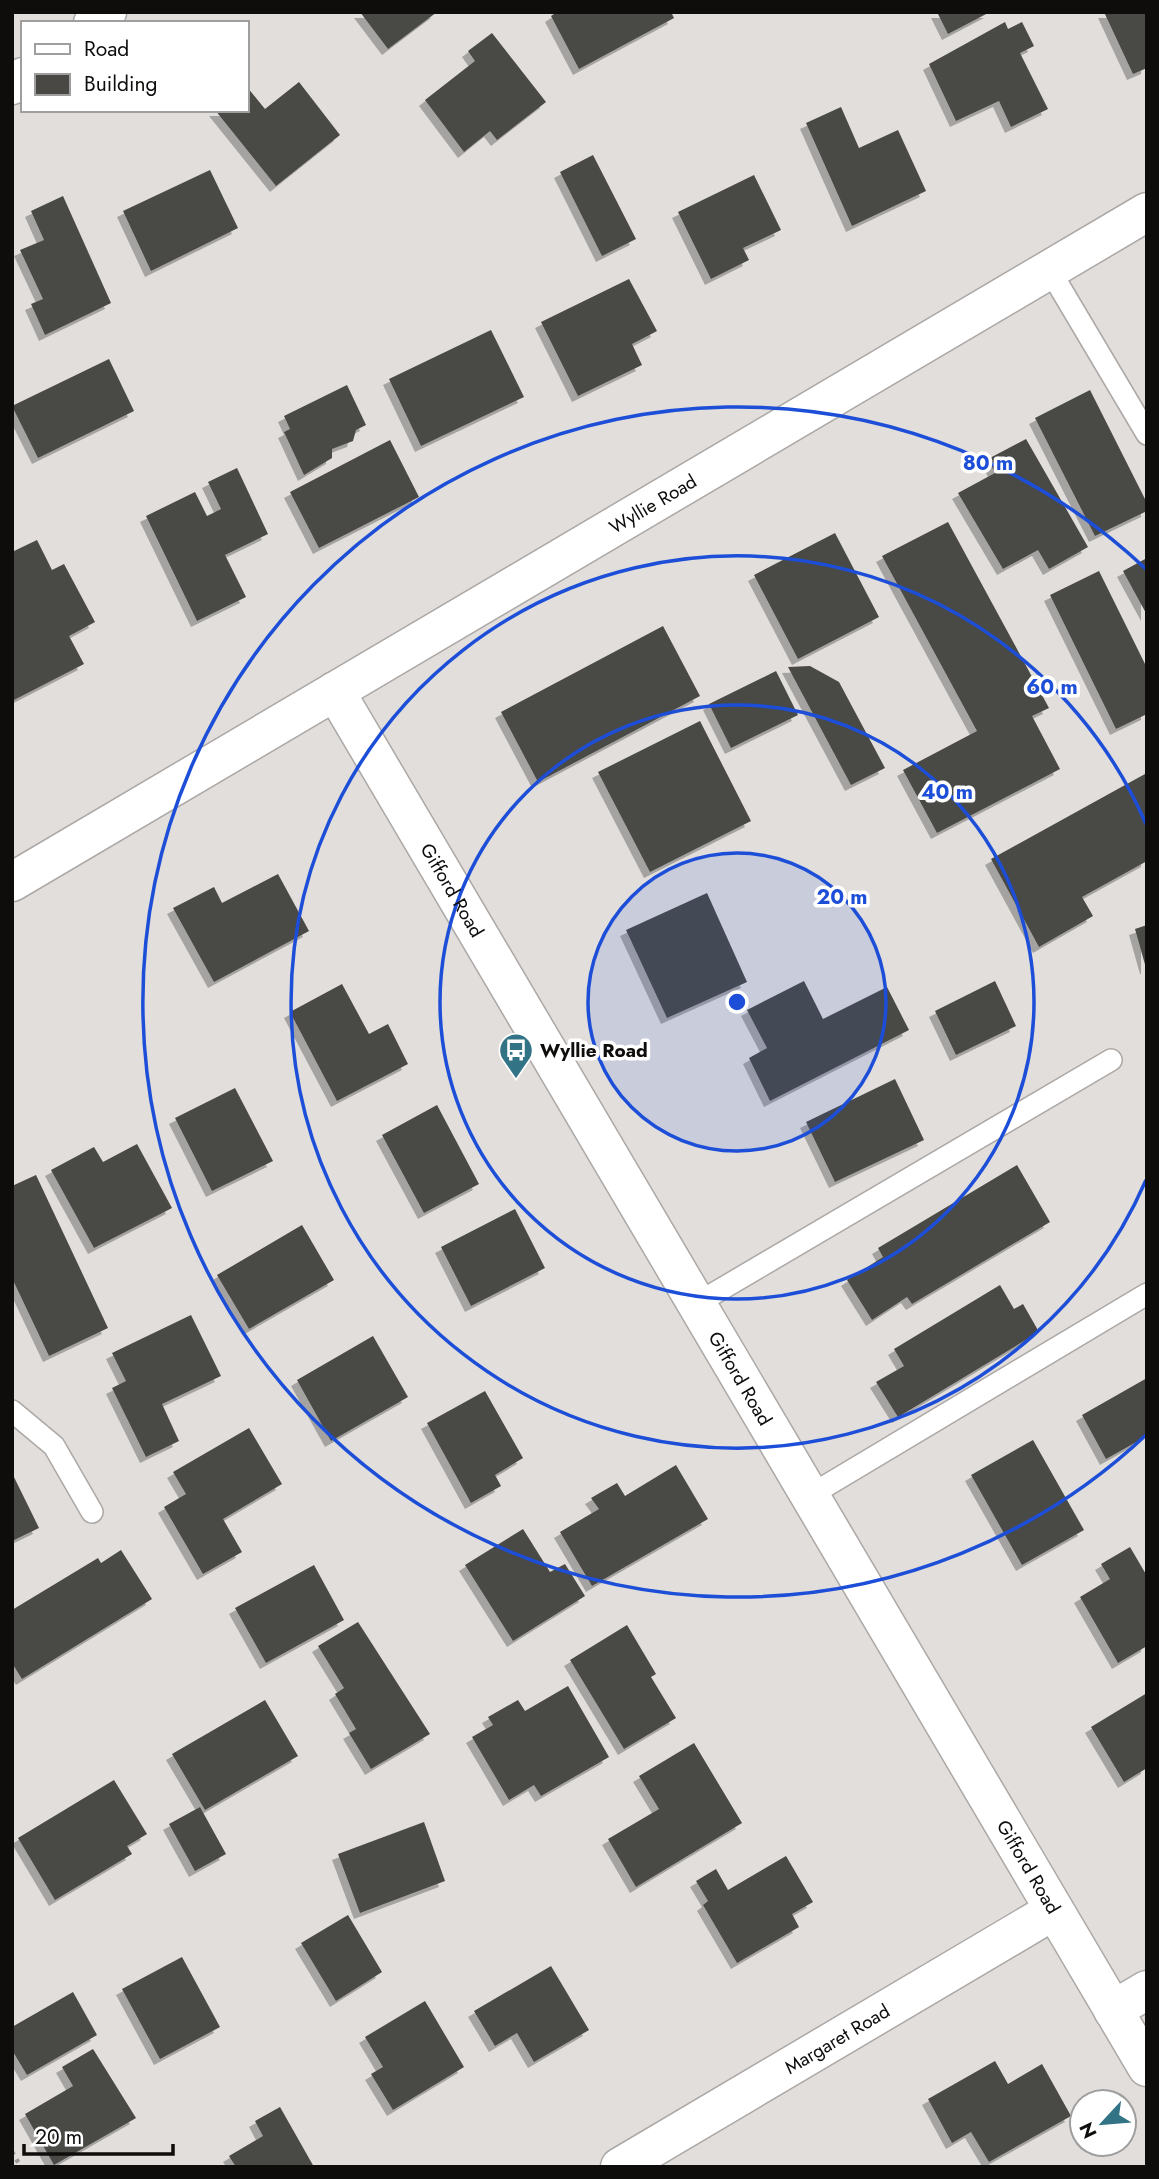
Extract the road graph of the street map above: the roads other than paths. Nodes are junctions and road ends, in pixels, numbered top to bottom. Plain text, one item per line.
1 (1147, 212) edge
2 (1049, 270) junction
3 (1147, 434) edge
4 (335, 691) junction
5 (12, 881) edge
6 (1111, 1060) dead end
7 (1147, 1294) edge
8 (696, 1304) junction
9 (12, 1411) edge
10 (809, 1496) junction
11 (92, 1512) dead end
12 (1053, 1911) junction
13 (1147, 1990) edge
14 (1113, 2010) junction
15 (1147, 2067) edge
16 (620, 2167) edge

1 - 2 street, Wyllie Road
2 - 3 lane
2 - 4 street, Wyllie Road
4 - 5 street, Wyllie Road
4 - 8 street, Gifford Road
6 - 8 lane
7 - 10 lane
8 - 10 street, Gifford Road
9 - 11 lane
10 - 12 street, Gifford Road
12 - 14 street, Gifford Road
12 - 16 street, Margaret Road
13 - 14 street
14 - 15 street, Gifford Road

